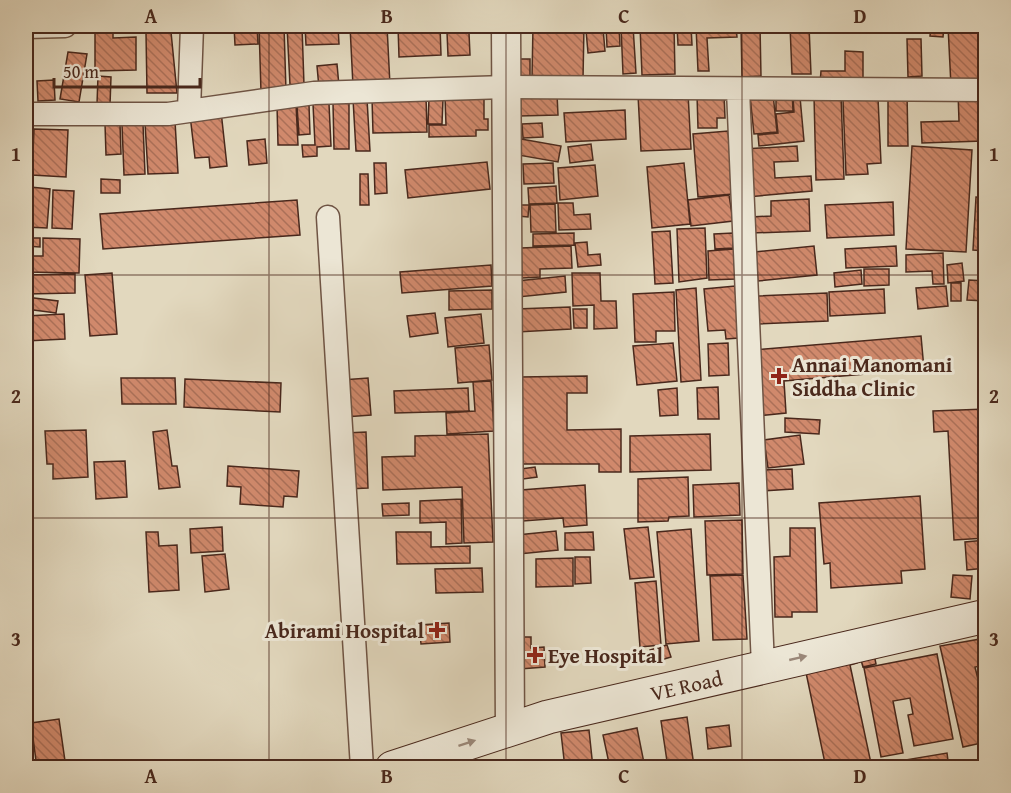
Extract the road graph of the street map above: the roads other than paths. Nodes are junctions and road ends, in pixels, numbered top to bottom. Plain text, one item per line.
1 (65, 26) edge
2 (192, 26) edge
3 (506, 26) edge
4 (26, 27) edge
5 (506, 87) junction
6 (738, 90) junction
7 (986, 90) edge
8 (189, 110) junction
9 (26, 114) edge
10 (328, 217) dead end
11 (986, 616) edge
12 (763, 666) junction
13 (510, 730) junction
14 (362, 768) edge
15 (392, 768) edge

1 - 4 street
2 - 8 street
3 - 5 street
5 - 6 street
5 - 8 street
5 - 13 street
6 - 7 street
6 - 12 street
8 - 9 street
10 - 14 street
12 -> 11 main road, VE Road
12 - 13 main road, VE Road
15 -> 13 main road, VE Road

